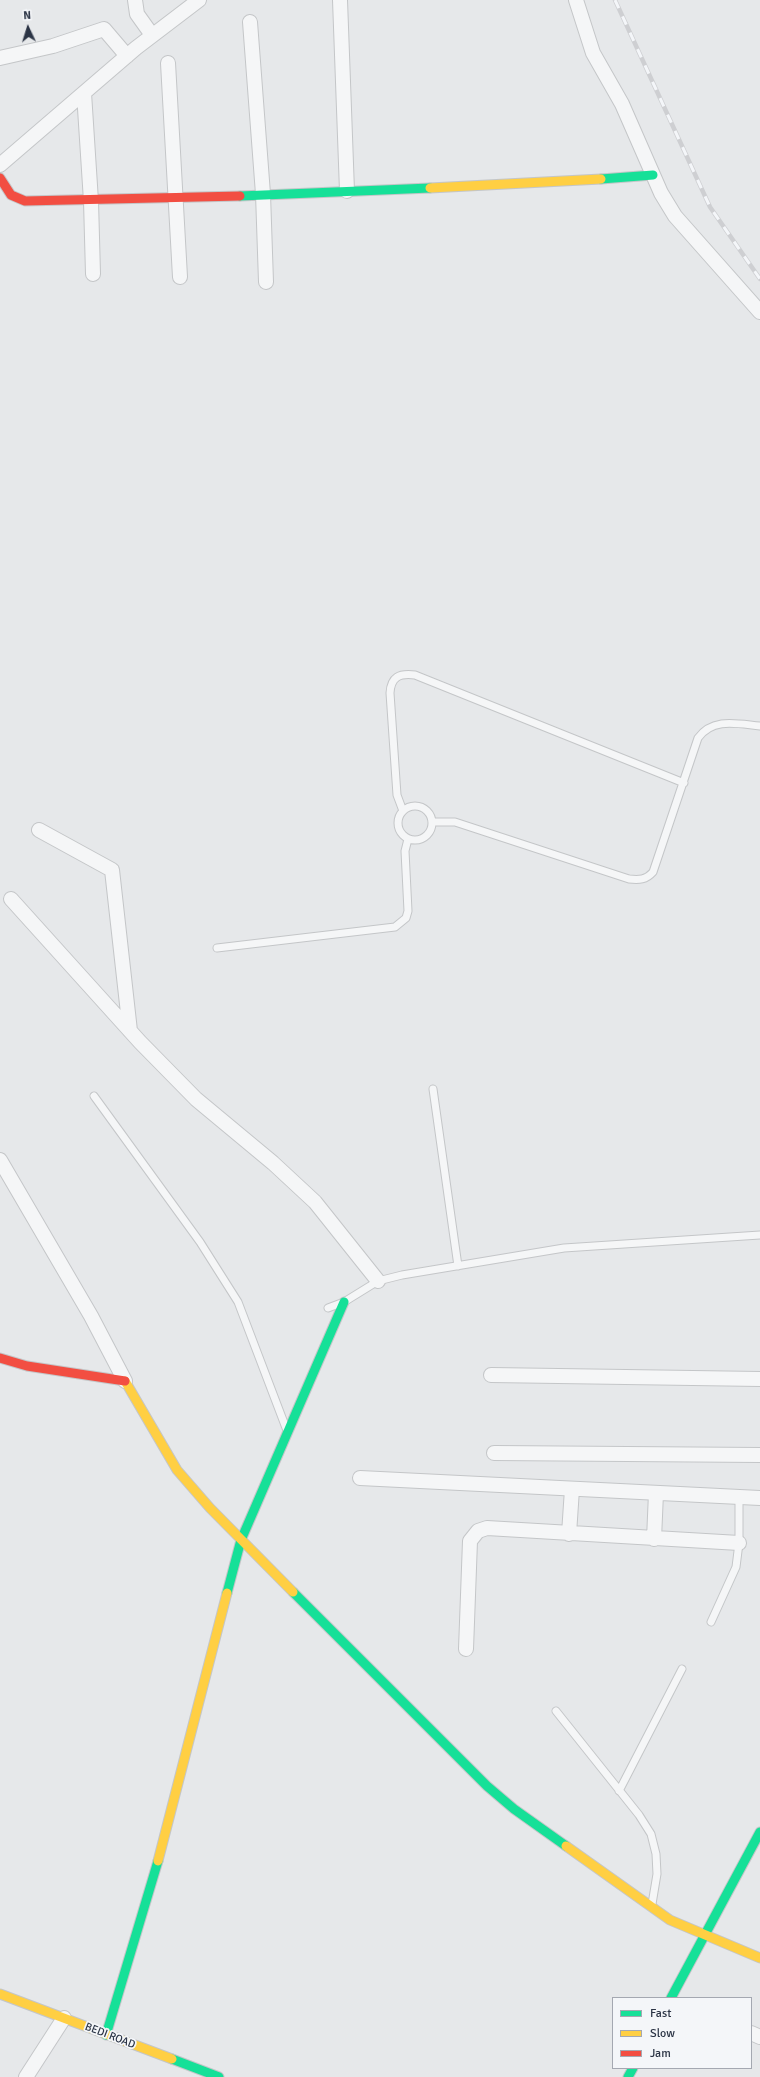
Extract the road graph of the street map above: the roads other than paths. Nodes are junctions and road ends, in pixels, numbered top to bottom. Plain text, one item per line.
1 (135, 0) edge
2 (200, 0) edge
3 (340, 0) edge
4 (576, 0) edge
5 (250, 22) dead end
6 (152, 35) junction
7 (127, 56) junction
8 (0, 58) edge
9 (168, 63) dead end
10 (84, 93) junction
11 (0, 165) edge
12 (653, 175) junction
13 (0, 178) edge
14 (347, 191) junction
15 (263, 194) junction
16 (176, 199) junction
17 (91, 201) junction
18 (93, 274) dead end
19 (180, 276) dead end
20 (266, 282) dead end
21 (760, 312) edge
22 (760, 726) edge
23 (684, 783) junction
24 (403, 811) junction
25 (432, 822) junction
26 (39, 830) dead end
27 (408, 839) junction
28 (10, 899) dead end
29 (217, 948) dead end
30 (130, 1031) junction
31 (433, 1089) dead end
32 (94, 1096) dead end
33 (0, 1160) edge
34 (760, 1235) edge
35 (458, 1266) junction
36 (378, 1281) junction
37 (344, 1302) junction
38 (328, 1308) dead end
39 (0, 1358) edge
40 (491, 1375) dead end
41 (760, 1379) edge
42 (125, 1381) junction
43 (288, 1433) junction
44 (494, 1453) dead end
45 (760, 1456) edge
46 (360, 1478) dead end
47 (572, 1489) junction
48 (656, 1493) junction
49 (739, 1497) junction
50 (760, 1498) edge
51 (569, 1534) junction
52 (654, 1539) junction
53 (241, 1540) junction
54 (739, 1543) junction
55 (711, 1622) dead end
56 (466, 1649) dead end
57 (682, 1669) dead end
58 (556, 1711) dead end
59 (619, 1791) junction
60 (760, 1832) edge
61 (651, 1908) junction
62 (705, 1935) junction
63 (760, 1958) edge
64 (0, 1995) edge
65 (674, 1997) edge
66 (64, 2018) junction
67 (106, 2035) junction
68 (197, 2073) edge
69 (26, 2077) edge
70 (219, 2077) edge

1 - 6 street
2 - 6 street
3 - 14 street
4 - 12 street
5 - 15 street
6 - 7 street
7 - 8 street
7 - 10 street
9 - 16 street
10 - 11 street
10 - 17 street
12 - 14 street
12 - 21 street
13 - 17 street
14 - 15 street
15 - 16 street
15 - 20 street
16 - 17 street
16 - 19 street
17 - 18 street
22 - 23 lane
23 - 24 lane
23 - 25 lane
24 - 25 lane
24 - 27 lane
25 - 27 lane
26 - 30 street
27 - 29 lane
28 - 30 street
30 - 36 street
31 - 35 lane
32 - 43 lane
33 - 42 street
34 - 35 lane
35 - 36 lane
36 - 37 lane
37 - 38 lane
37 - 43 street
39 - 42 street
40 - 41 street
42 - 53 street
43 - 53 street
44 - 45 street
46 - 47 street
47 - 48 street
47 - 51 street
48 - 49 street
48 - 52 street
49 - 50 street
49 - 54 lane
51 - 52 street
51 - 56 street
52 - 54 street
53 - 61 street
53 - 67 street
54 - 55 lane
57 - 59 lane
58 - 59 lane
59 - 61 lane
60 - 62 street
61 - 62 street
62 - 63 street
62 - 65 street
64 - 66 street, BEDI ROAD
66 - 67 street, BEDI ROAD
66 - 69 street
67 - 68 street, BEDI ROAD
68 - 70 street, BEDI ROAD

